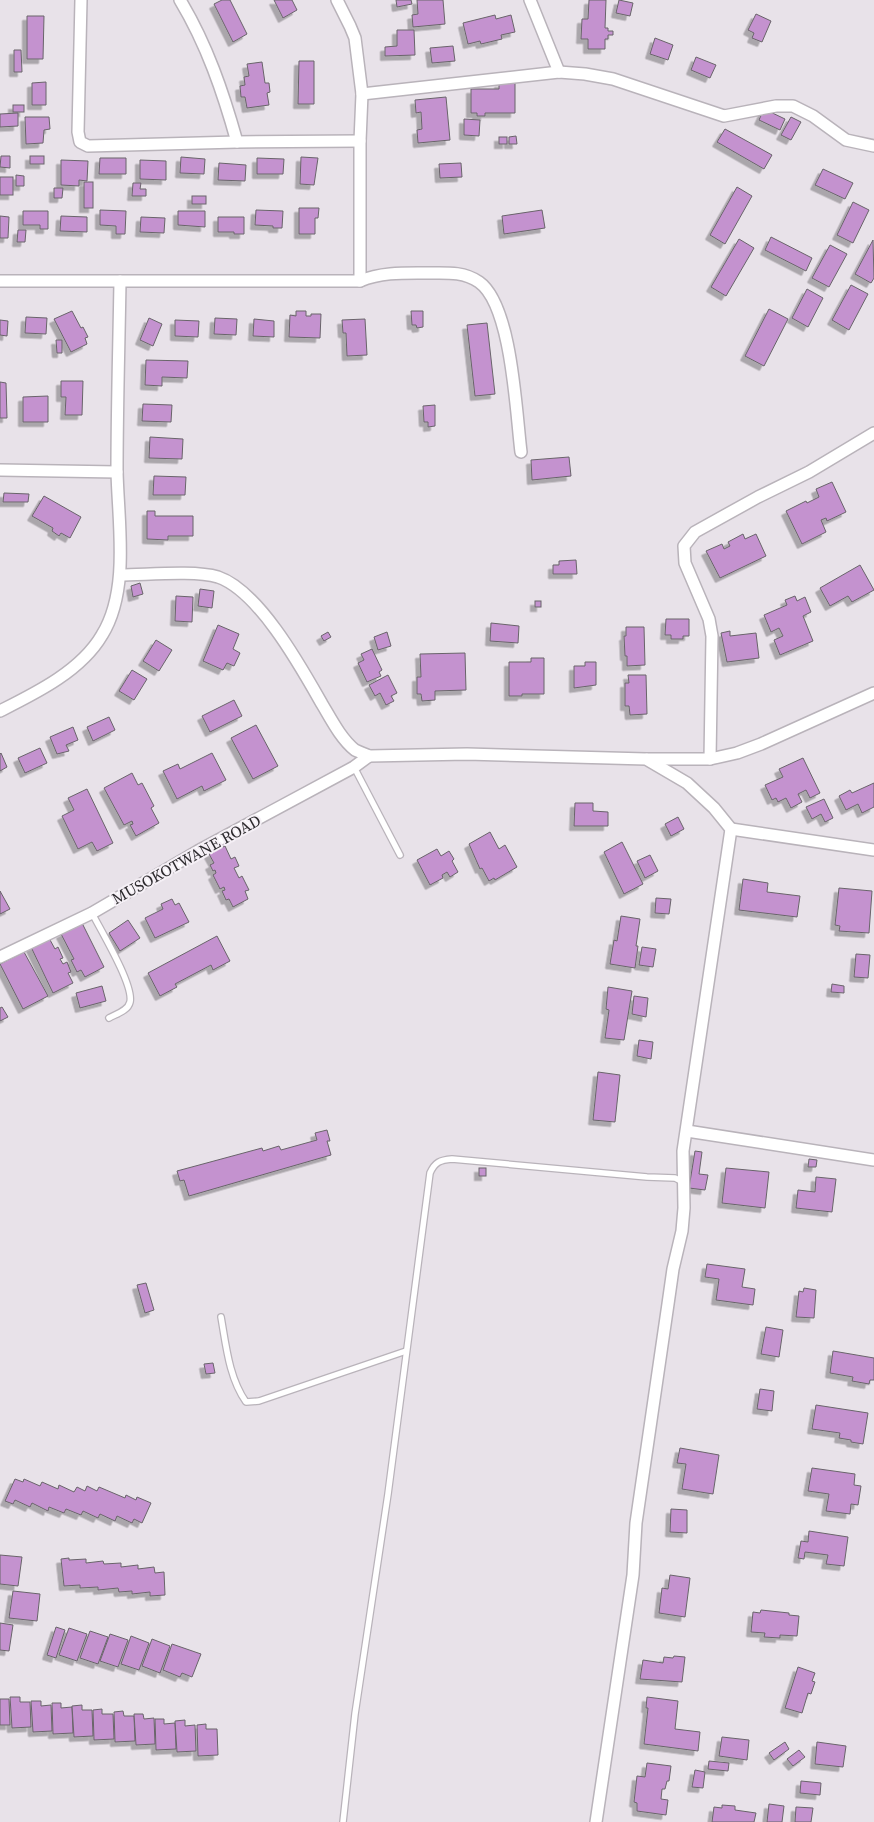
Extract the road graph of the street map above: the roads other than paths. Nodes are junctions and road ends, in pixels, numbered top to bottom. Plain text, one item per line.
1 (81, 0) edge
2 (180, 0) edge
3 (337, 0) edge
4 (530, 0) edge
5 (558, 72) junction
6 (362, 94) junction
7 (360, 141) junction
8 (237, 142) junction
9 (874, 146) edge
10 (0, 281) edge
11 (120, 281) junction
12 (360, 281) junction
13 (874, 433) edge
14 (521, 452) dead end
15 (0, 470) edge
16 (117, 472) junction
17 (120, 575) junction
18 (874, 693) edge
19 (0, 711) edge
20 (369, 756) junction
21 (646, 759) junction
22 (710, 759) junction
23 (354, 767) junction
24 (730, 829) junction
25 (874, 850) edge
26 (400, 855) dead end
27 (92, 913) junction
28 (0, 958) edge
29 (109, 1018) dead end
30 (687, 1131) junction
31 (874, 1160) edge
32 (683, 1182) junction
33 (221, 1316) dead end
34 (406, 1352) junction
35 (343, 1822) edge
36 (596, 1822) edge

1 - 8 street
2 - 8 street
3 - 6 street
4 - 5 street
5 - 6 street
5 - 9 street
6 - 7 street
7 - 8 street
7 - 12 street
10 - 11 street
11 - 12 street
11 - 16 street
12 - 14 street
13 - 22 street
15 - 16 street
16 - 17 street
17 - 19 street
17 - 20 street
18 - 22 street
20 - 21 street
20 - 23 street, MUSOKOTWANE ROAD
21 - 22 street
21 - 24 street
23 - 26 lane
23 - 27 street, MUSOKOTWANE ROAD
24 - 25 street
24 - 30 street
27 - 28 street, MUSOKOTWANE ROAD
27 - 29 lane
30 - 31 street
30 - 32 street
32 - 34 lane
32 - 36 street
33 - 34 lane
34 - 35 lane

